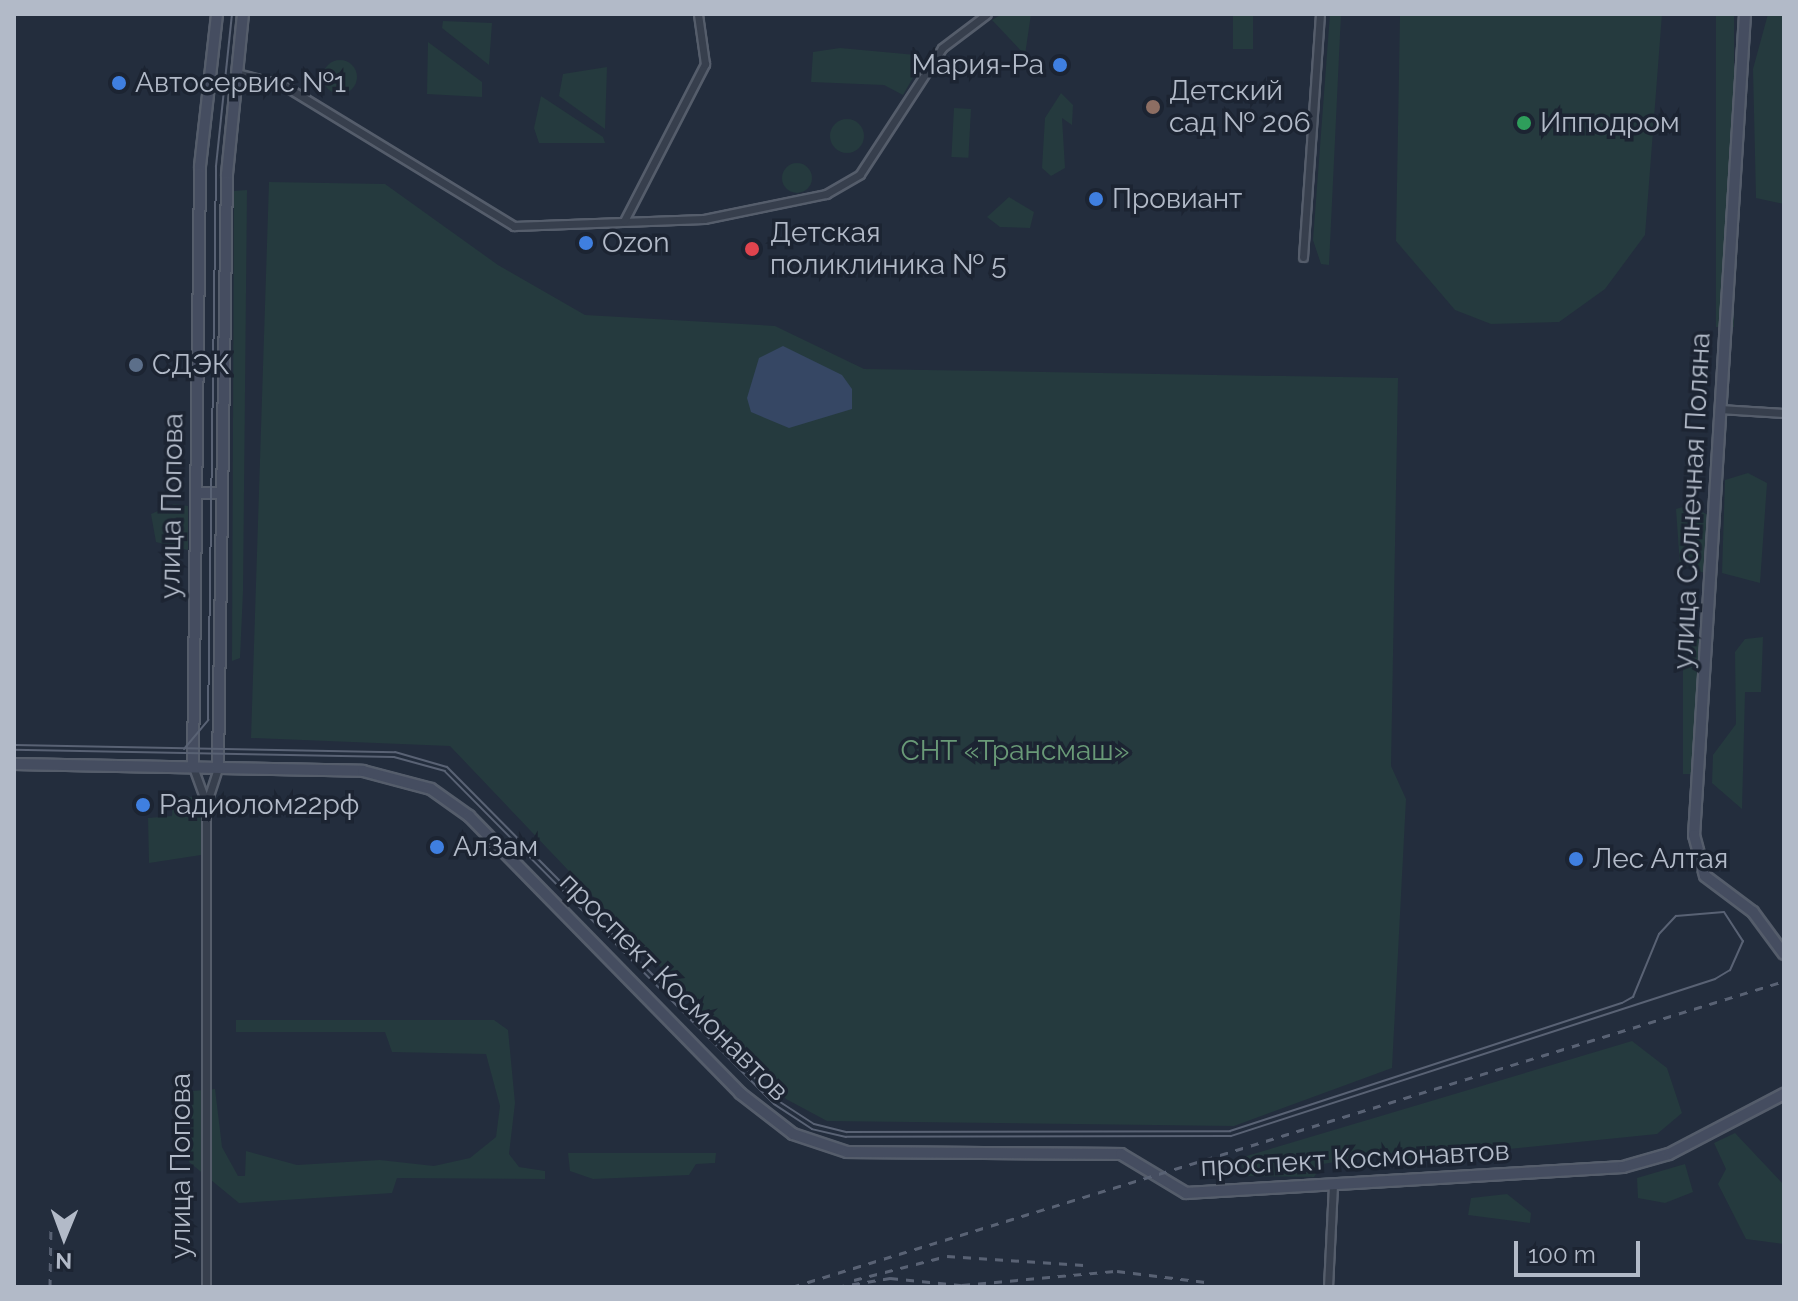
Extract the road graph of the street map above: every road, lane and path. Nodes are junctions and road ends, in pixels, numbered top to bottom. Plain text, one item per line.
1 (217, 14) edge
2 (243, 14) edge
3 (698, 14) edge
4 (987, 14) edge
5 (1320, 14) edge
6 (1745, 14) edge
7 (235, 72) junction
8 (624, 221) junction
9 (1303, 257) dead end
10 (1717, 409) junction
11 (1784, 413) edge
12 (196, 493) junction
13 (222, 493) junction
14 (14, 764) edge
15 (193, 767) junction
16 (218, 767) junction
17 (206, 805) junction
18 (1784, 954) edge
19 (1784, 1094) edge
20 (1333, 1183) junction
21 (206, 1287) edge
22 (1328, 1287) edge

1 - 12 main road, улица Попова
2 - 7 main road, улица Попова
3 - 8 street
4 - 8 street
5 - 9 street
6 - 10 main road, улица Солнечная Поляна
7 - 8 street
7 - 13 main road, улица Попова
10 - 11 street
10 - 18 main road, улица Солнечная Поляна
12 - 13 main road
12 - 15 main road, улица Попова
13 - 16 main road, улица Попова
14 - 15 main road, проспект Космонавтов
15 - 16 main road, проспект Космонавтов
15 - 17 street, улица Попова
16 - 17 street, улица Попова
16 - 20 main road, проспект Космонавтов
17 - 21 street, улица Попова
19 - 20 main road, проспект Космонавтов
20 - 22 street

